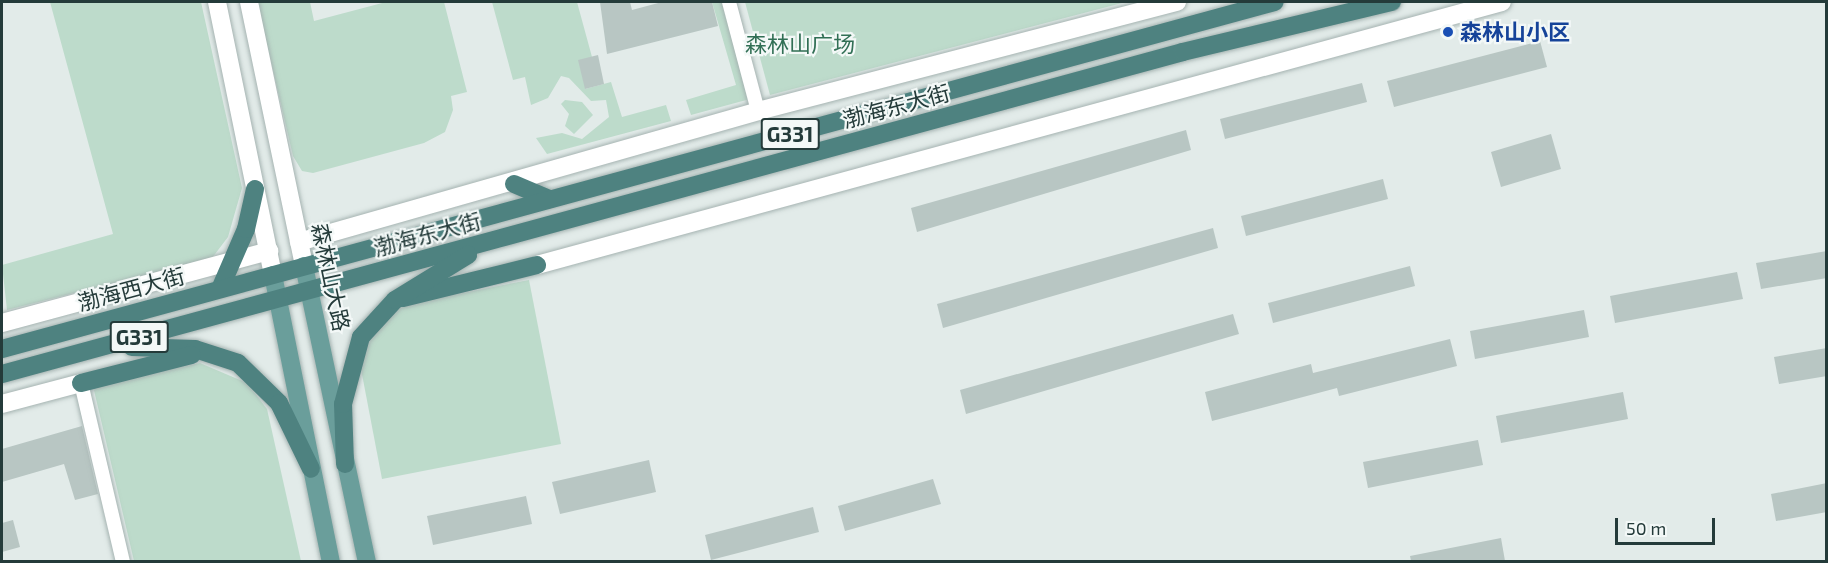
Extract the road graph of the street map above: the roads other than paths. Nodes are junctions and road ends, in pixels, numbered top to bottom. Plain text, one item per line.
1 (217, 2) edge
2 (249, 2) edge
3 (729, 2) edge
4 (1177, 2) edge
5 (1275, 2) edge
6 (1392, 2) edge
7 (1502, 2) edge
8 (758, 111) junction
9 (287, 183) junction
10 (514, 184) junction
11 (257, 193) junction
12 (550, 199) junction
13 (495, 240) junction
14 (299, 242) junction
15 (269, 251) junction
16 (232, 260) junction
17 (537, 265) joint
18 (304, 266) junction
19 (273, 275) junction
20 (220, 289) junction
21 (310, 291) junction
22 (277, 300) junction
23 (395, 300) junction
24 (2, 323) edge
25 (2, 349) edge
26 (211, 353) junction
27 (59, 358) junction
28 (2, 374) edge
29 (81, 383) junction
30 (2, 404) edge
31 (345, 464) junction
32 (311, 469) junction
33 (123, 561) edge
34 (331, 561) edge
35 (366, 561) edge

1 - 11 street
2 - 9 street, 森林山大路
3 - 8 street
4 - 8 street, 渤海东大街
5 - 12 highway, 渤海东大街 / G331
6 - 13 highway, 渤海东大街 / G331
7 - 17 street
8 - 10 street, 渤海东大街
9 - 11 street
9 - 14 street, 森林山大路
10 - 12 highway
10 - 14 street, 渤海东大街
11 - 15 street
11 - 16 highway
12 - 18 highway, 渤海东大街 / G331
13 - 21 highway, 渤海东大街 / G331
13 - 23 highway
14 - 18 street, 森林山大路
15 - 16 street, 渤海西大街
15 - 19 street
16 - 20 highway
16 - 24 street, 渤海西大街
17 - 23 highway
18 - 19 highway, G331
18 - 21 main road, 森林山大路
19 - 20 highway, 渤海西大街 / G331
19 - 22 main road
20 - 25 highway, 渤海西大街 / G331
21 - 22 highway, G331
21 - 31 main road, 森林山大路
22 - 27 highway, G331
22 - 32 main road
23 - 31 highway
26 - 27 highway
26 - 29 highway
26 - 32 highway
27 - 28 highway, G331
29 - 30 street
29 - 33 street
31 - 35 main road, 森林山大路
32 - 34 main road

